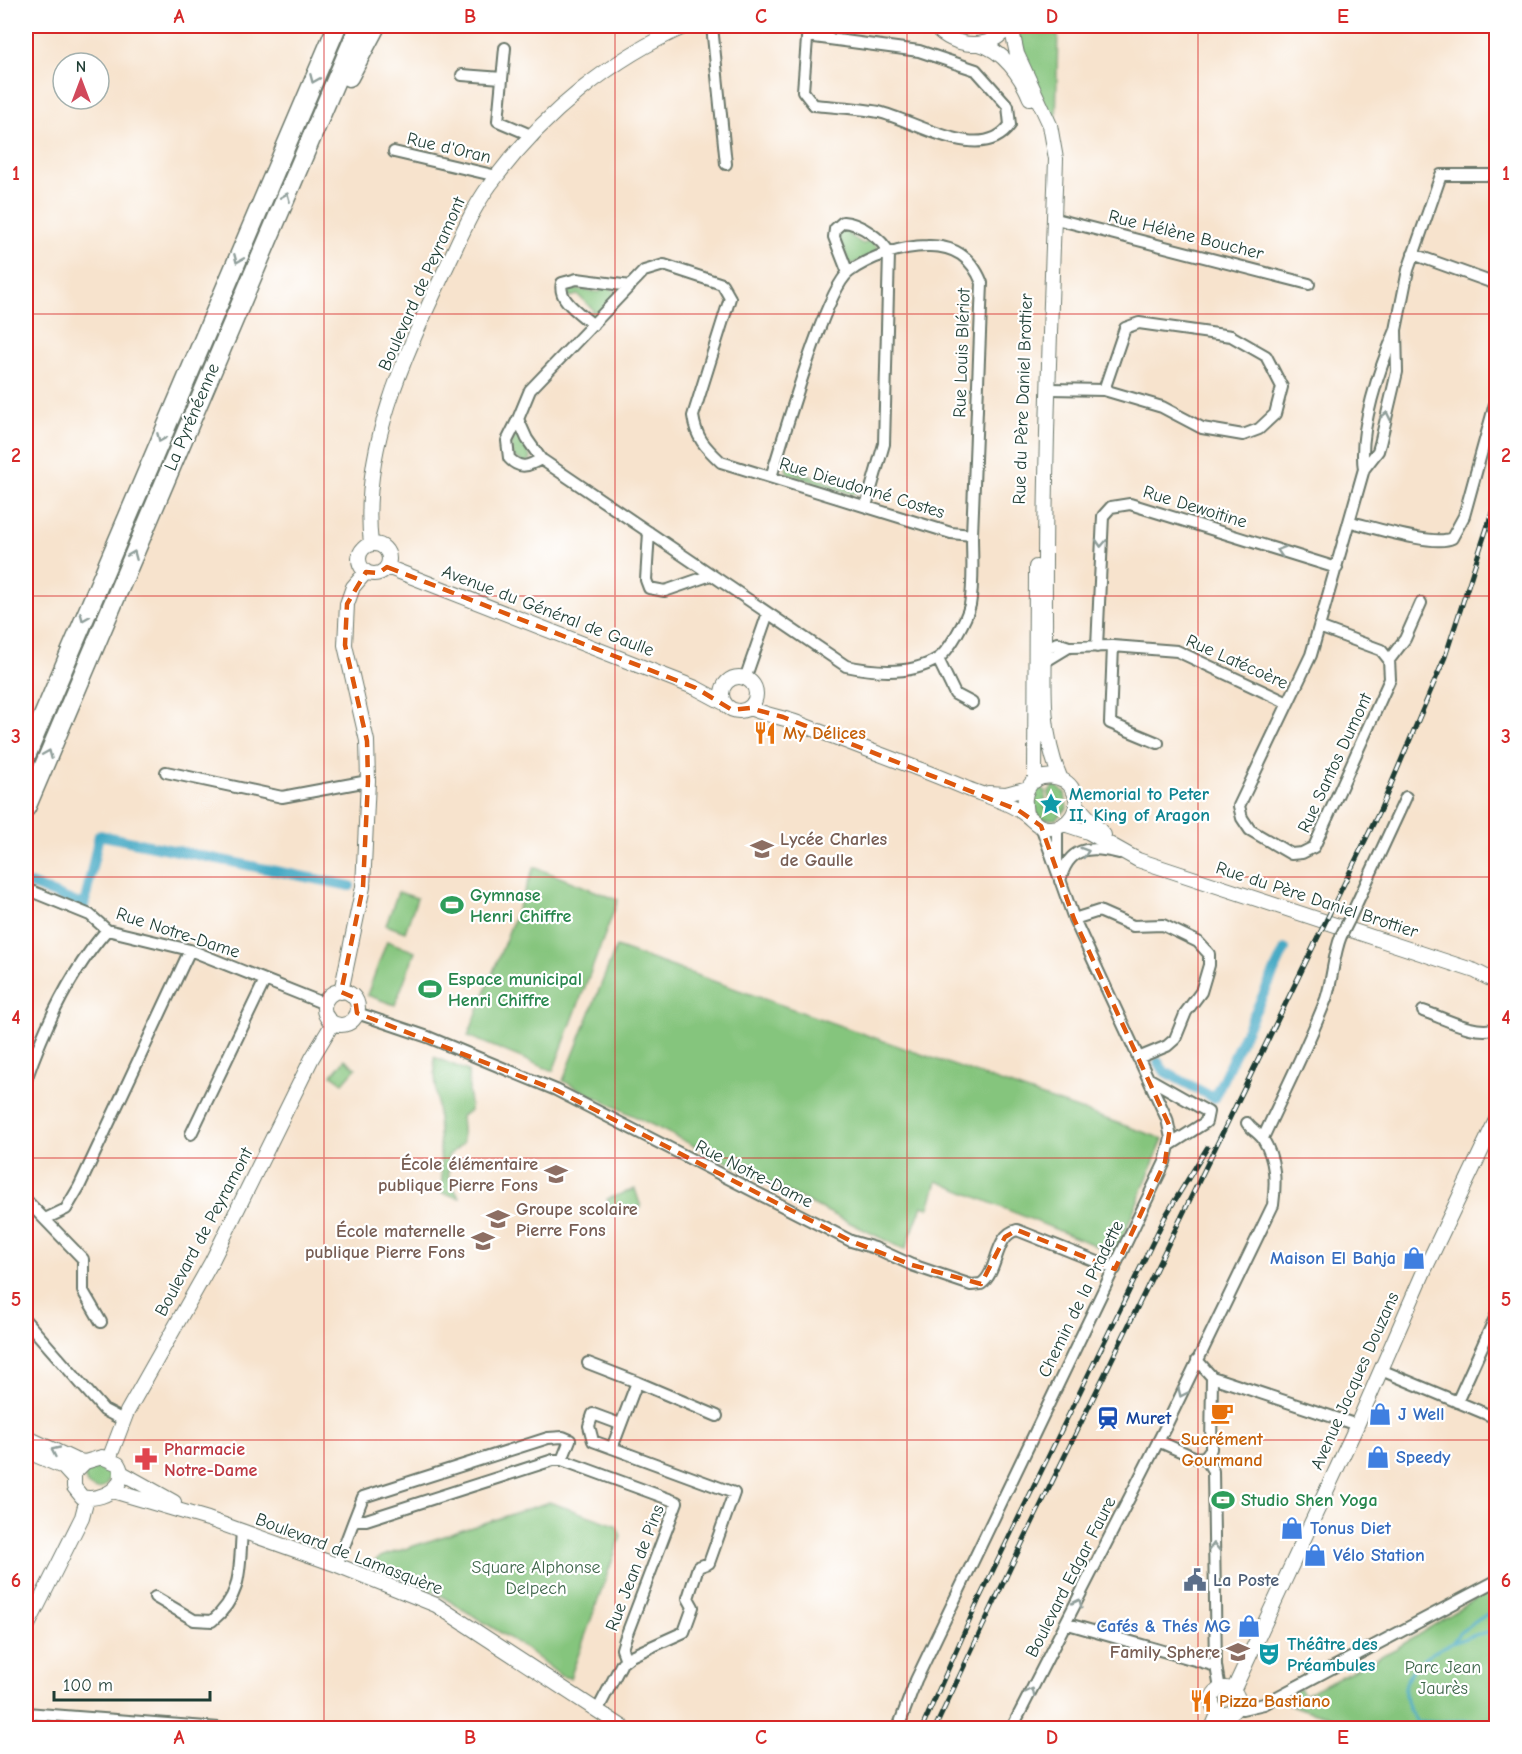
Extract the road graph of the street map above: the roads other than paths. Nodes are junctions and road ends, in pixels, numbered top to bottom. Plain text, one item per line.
1 (337, 26) edge
2 (359, 26) edge
3 (376, 26) edge
4 (686, 26) edge
5 (712, 26) edge
6 (934, 26) edge
7 (1010, 26) edge
8 (807, 31) edge
9 (979, 44) junction
10 (505, 48) dead end
11 (462, 75) dead end
12 (502, 78) junction
13 (314, 131) junction
14 (533, 136) junction
15 (394, 152) dead end
16 (726, 164) dead end
17 (1497, 174) edge
18 (497, 176) junction
19 (1056, 219) junction
20 (889, 253) junction
21 (1413, 254) junction
22 (848, 273) junction
23 (1309, 284) dead end
24 (1497, 284) edge
25 (630, 286) junction
26 (593, 325) junction
27 (1396, 330) junction
28 (1050, 389) junction
29 (1104, 390) junction
30 (1497, 400) edge
31 (518, 419) junction
32 (541, 459) junction
33 (1364, 468) junction
34 (771, 477) junction
35 (866, 506) junction
36 (1351, 522) junction
37 (649, 532) junction
38 (972, 535) junction
39 (371, 544) junction
40 (387, 567) junction
41 (1337, 568) junction
42 (366, 572) junction
43 (711, 575) junction
44 (1421, 603) dead end
45 (768, 613) junction
46 (1319, 627) junction
47 (1113, 646) junction
48 (1069, 647) junction
49 (1097, 647) junction
50 (1045, 651) junction
51 (938, 659) junction
52 (1389, 660) junction
53 (745, 679) junction
54 (724, 684) junction
55 (696, 688) junction
56 (756, 692) junction
57 (724, 703) junction
58 (972, 703) dead end
59 (1288, 703) junction
60 (750, 708) junction
61 (783, 717) junction
62 (1158, 743) dead end
63 (26, 756) edge
64 (166, 772) dead end
65 (1060, 777) junction
66 (368, 781) junction
67 (1031, 784) junction
68 (965, 788) junction
69 (1406, 797) dead end
70 (1077, 804) junction
71 (26, 808) edge
72 (1026, 815) junction
73 (1041, 826) junction
74 (1061, 826) junction
75 (1125, 855) junction
76 (1147, 862) junction
77 (1060, 881) junction
78 (26, 889) edge
79 (1074, 919) junction
80 (107, 930) junction
81 (190, 950) junction
82 (1475, 971) junction
83 (1497, 974) edge
84 (265, 980) junction
85 (1497, 982) edge
86 (341, 992) junction
87 (325, 1004) junction
88 (1423, 1011) dead end
89 (357, 1013) junction
90 (333, 1023) junction
91 (1497, 1028) edge
92 (1138, 1058) junction
93 (1148, 1078) junction
94 (26, 1080) edge
95 (1247, 1123) dead end
96 (1496, 1124) edge
97 (191, 1134) dead end
98 (1263, 1138) junction
99 (1170, 1144) junction
100 (26, 1200) edge
101 (45, 1219) junction
102 (1115, 1269) junction
103 (1497, 1316) edge
104 (26, 1321) edge
105 (101, 1322) dead end
106 (1197, 1360) junction
107 (588, 1363) dead end
108 (1381, 1370) junction
109 (1212, 1377) junction
110 (637, 1382) junction
111 (1457, 1402) junction
112 (717, 1416) dead end
113 (1497, 1418) edge
114 (123, 1420) junction
115 (620, 1424) junction
116 (1357, 1425) junction
117 (591, 1435) junction
118 (26, 1437) edge
119 (570, 1440) junction
120 (1158, 1441) junction
121 (612, 1448) junction
122 (26, 1451) edge
123 (1205, 1457) junction
124 (109, 1459) junction
125 (562, 1460) junction
126 (85, 1462) junction
127 (122, 1473) junction
128 (73, 1478) junction
129 (113, 1491) junction
130 (87, 1498) junction
131 (208, 1519) junction
132 (354, 1520) junction
133 (242, 1531) junction
134 (337, 1565) junction
135 (1497, 1581) edge
136 (155, 1597) dead end
137 (1068, 1624) junction
138 (26, 1629) edge
139 (626, 1660) junction
140 (1216, 1666) junction
141 (1227, 1690) junction
142 (1236, 1708) junction
143 (597, 1711) junction
144 (1219, 1712) junction
145 (26, 1713) edge
146 (96, 1723) edge
147 (219, 1728) edge
148 (624, 1728) edge
149 (898, 1728) edge
150 (1012, 1728) edge
151 (1212, 1728) edge

1 -> 63 highway, La Pyrénéenne
2 - 13 highway, La Pyrénéenne
3 - 13 highway
4 - 14 main road, Boulevard de Peyramont
5 - 16 street
6 - 9 main road
7 - 9 main road
7 - 19 main road, Rue du Père Daniel Brottier
8 - 8 street
9 - 50 main road, Rue du Père Daniel Brottier
10 - 12 street
11 - 12 street
12 - 14 street
71 -> 13 highway, La Pyrénéenne
14 - 18 main road, Boulevard de Peyramont
15 - 18 street, Rue d'Oran
17 - 21 street, Rue Latécoère
18 - 39 main road, Boulevard de Peyramont
19 - 23 street, Rue Hélène Boucher
19 - 28 main road, Rue du Père Daniel Brottier
20 - 22 street, Rue Louis Blériot
20 - 22 street
20 - 35 street
20 - 38 street, Rue Louis Blériot
21 - 24 street
21 - 27 street, Rue Latécoère
22 - 34 street
25 - 26 street, Rue Dieudonné Costes
25 - 26 street
25 - 34 street, Rue Dieudonné Costes
26 - 31 street, Rue Dieudonné Costes
27 - 33 street, Rue Latécoère
33 -> 27 street, Rue Latécoère
28 - 29 street
28 - 50 main road, Rue du Père Daniel Brottier
29 - 29 street
30 - 36 street
31 - 32 street
31 - 32 street, Rue Dieudonné Costes
32 - 37 street
33 - 36 street, Rue Latécoère
34 - 35 street, Rue Dieudonné Costes
35 - 38 street, Rue Dieudonné Costes
36 - 41 street, Rue Latécoère
37 - 43 street
37 - 43 street
38 - 51 street
39 - 40 main road
39 - 42 main road
40 - 42 main road
40 - 55 main road, Avenue du Général de Gaulle
41 - 46 street, Rue Latécoère
41 -> 49 street, Rue Dewoitine
42 - 66 main road
43 - 45 street
44 - 52 street
45 - 51 street
45 - 53 street
46 - 52 street
46 - 59 street, Rue Latécoère
47 - 49 street, Rue Latécoère
47 - 59 street, Rue Latécoère
47 - 62 street
48 - 49 street, Rue Latécoère
48 - 50 street
48 - 50 street, Rue Latécoère
50 - 65 main road, Rue du Père Daniel Brottier
50 - 67 main road, Rue du Père Daniel Brottier
51 - 58 street
52 - 59 street, Rue Santos Dumont
53 - 54 main road
53 - 56 main road
54 - 55 main road, Avenue du Général de Gaulle
54 - 57 main road
55 - 57 main road, Avenue du Général de Gaulle
56 - 60 main road
56 - 61 main road
57 - 60 main road
60 - 61 main road
61 - 68 main road
64 - 66 street
65 - 67 main road
65 - 70 main road
66 - 86 main road
67 - 68 main road
67 - 72 main road
68 - 72 main road
69 - 98 street, bridge
70 - 74 main road
70 - 76 main road, Rue du Père Daniel Brottier
72 - 73 main road
73 - 74 main road
73 - 77 street, Chemin de la Pradette
74 - 75 main road, Rue du Père Daniel Brottier
74 - 77 street, Chemin de la Pradette
75 - 76 main road, Rue du Père Daniel Brottier
77 -> 75 street
76 - 82 main road, Rue du Père Daniel Brottier
77 - 79 street, Chemin de la Pradette
78 - 80 street, Rue Notre-Dame
79 - 92 street, Chemin de la Pradette
79 - 92 street
80 - 81 street, Rue Notre-Dame
80 - 94 street
81 - 84 street, Rue Notre-Dame
81 - 101 street
82 - 83 main road, Rue du Père Daniel Brottier
82 - 85 main road, Rue du Père Daniel Brottier
84 - 87 street, Rue Notre-Dame
84 - 97 street
86 - 87 main road
86 - 89 main road
87 - 90 main road
88 - 91 street
89 - 90 main road
89 - 102 street, Rue Notre-Dame
90 - 114 main road, Boulevard de Peyramont
92 - 93 street, Chemin de la Pradette
93 - 99 street, Chemin de la Pradette
93 - 99 street
95 - 98 street
96 - 108 main road, Avenue Jacques Douzans
98 - 106 street, Boulevard Edgar Faure
99 - 102 street, Chemin de la Pradette
100 - 101 street
101 - 105 street
102 - 149 street, Chemin de la Pradette
103 - 111 street
104 - 114 street
106 - 109 street
106 -> 120 street, Boulevard Edgar Faure
107 - 110 street
108 - 111 street
108 - 116 main road, Avenue Jacques Douzans
109 - 116 street
109 - 123 street
110 - 112 street
110 - 115 street
111 - 113 street
114 - 124 main road, Boulevard de Peyramont
115 - 117 street
115 - 121 street
116 - 141 main road, Avenue Jacques Douzans
117 - 119 street
117 - 121 street
126 -> 118 main road
119 - 125 street
119 - 132 street
120 - 123 street
137 -> 120 street, Boulevard Edgar Faure
121 - 139 street
122 - 128 main road
140 -> 123 street
124 - 126 main road
124 - 127 main road
125 - 132 street
125 - 139 street, Rue Jean de Pins
126 - 128 main road
127 - 129 main road
127 - 131 main road, Boulevard de Lamasquère
128 - 130 main road
129 - 130 main road
129 - 131 main road, Boulevard de Lamasquère
130 - 138 main road
131 - 133 main road, Boulevard de Lamasquère
132 - 134 street
133 - 134 main road, Boulevard de Lamasquère
133 - 136 street
134 - 143 main road, Boulevard de Lamasquère
135 - 142 street
137 - 140 street
150 -> 137 street, Boulevard Edgar Faure
139 - 143 street
140 - 141 street
141 - 142 main road
141 - 144 main road
142 - 144 main road
143 - 148 main road, Boulevard de Lamasquère
144 - 151 main road
145 - 146 street
146 - 147 street

